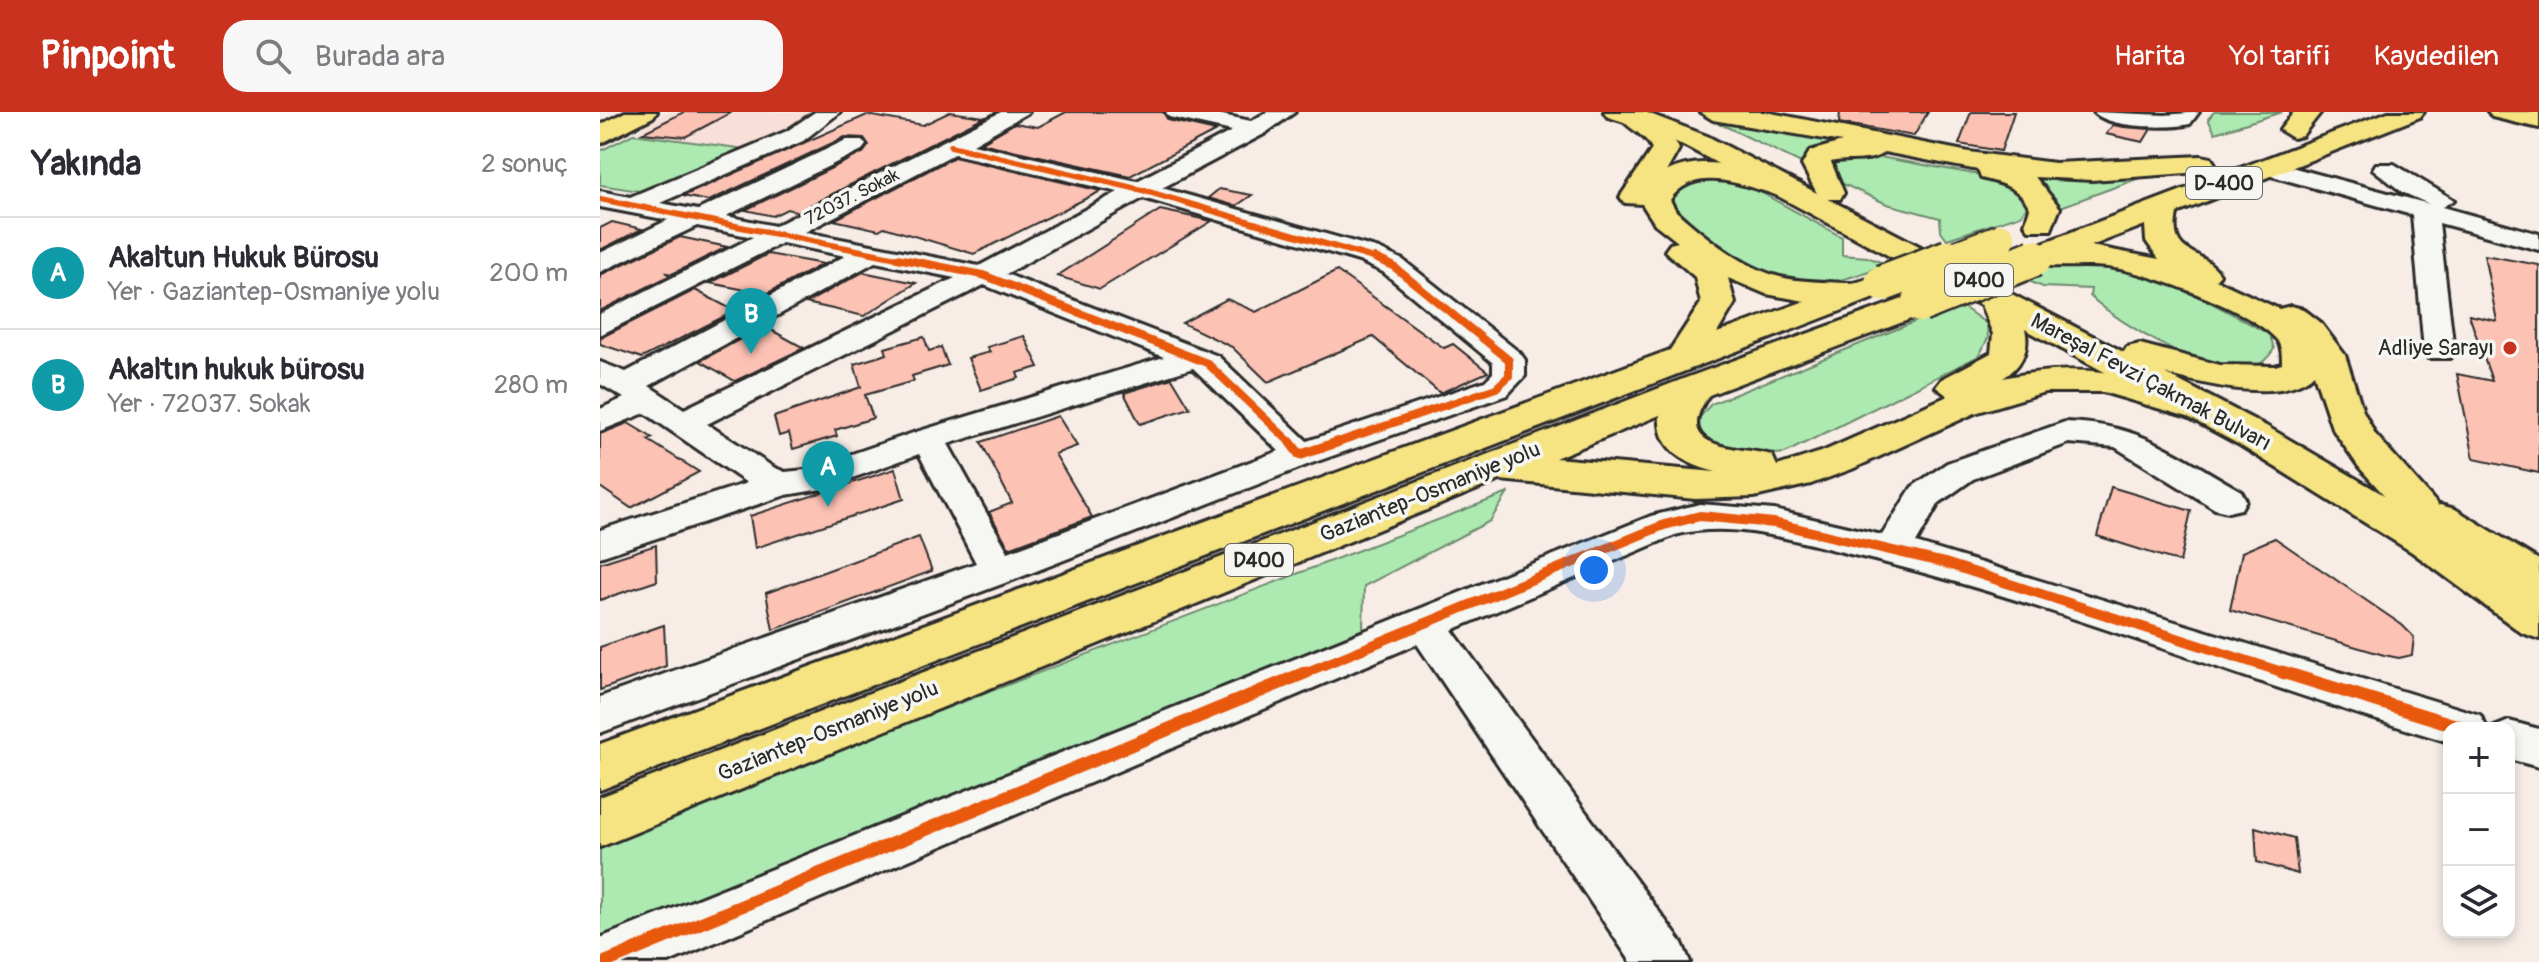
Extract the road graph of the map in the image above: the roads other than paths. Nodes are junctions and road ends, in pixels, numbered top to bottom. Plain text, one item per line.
1 (829, 112) edge
2 (1018, 112) edge
3 (1177, 112) edge
4 (1284, 112) edge
5 (1723, 112) edge
6 (2105, 112) edge
7 (2188, 112) edge
8 (2342, 112) edge
9 (2411, 112) edge
10 (2502, 112) edge
11 (1635, 114) edge
12 (1762, 116) edge
13 (2539, 120) edge
14 (2301, 121) edge
15 (1256, 129) junction
16 (795, 136) junction
17 (854, 145) junction
18 (940, 152) junction
19 (2201, 164) junction
20 (2265, 167) junction
21 (2385, 169) dead end
22 (1142, 190) junction
23 (1790, 190) junction
24 (1830, 193) junction
25 (2113, 197) dead end
26 (600, 199) edge
27 (634, 205) junction
28 (2163, 207) junction
29 (2069, 213) dead end
30 (2425, 213) junction
31 (698, 217) junction
32 (600, 220) edge
33 (2539, 230) edge
34 (782, 233) junction
35 (2001, 238) joint
36 (2040, 240) junction
37 (2539, 242) edge
38 (873, 252) junction
39 (600, 264) edge
40 (983, 275) junction
41 (1888, 293) junction
42 (1995, 298) junction
43 (600, 326) edge
44 (2439, 351) dead end
45 (2140, 355) junction
46 (1194, 358) junction
47 (1689, 374) junction
48 (624, 386) edge
49 (2205, 410) junction
50 (600, 421) edge
51 (682, 423) junction
52 (928, 439) junction
53 (1300, 455) junction
54 (1481, 472) junction
55 (782, 484) junction
56 (2228, 500) dead end
57 (2417, 505) junction
58 (600, 544) edge
59 (1892, 550) junction
60 (999, 570) junction
61 (2539, 582) edge
62 (2539, 621) edge
63 (1424, 622) junction
64 (600, 715) edge
65 (2443, 722) edge
66 (2515, 742) edge
67 (2539, 748) edge
68 (600, 767) edge
69 (600, 822) edge
70 (606, 962) edge
71 (1663, 962) edge

1 - 16 street
2 - 18 street, 72037. Sokak
3 - 15 street
4 - 15 street
5 - 12 main road
6 - 7 street
8 - 14 main road, D-400
9 - 20 main road, D-400
10 - 13 main road
11 - 23 main road, Mareşal Fevzi Çakmak Bulvarı
11 - 24 main road, Mareşal Fevzi Çakmak Bulvarı
11 - 47 main road
12 - 19 main road
14 - 19 main road, D-400
15 - 22 street
16 - 17 street
16 - 27 street
17 - 18 street
17 - 31 street
18 - 22 street
18 - 34 street, 72037. Sokak
19 - 25 main road, D-400
20 - 28 main road, D-400
20 - 30 street
21 - 33 street
22 - 40 street
22 - 53 street
23 - 41 main road
23 - 42 main road, Mareşal Fevzi Çakmak Bulvarı
24 - 36 main road
24 - 45 main road, Mareşal Fevzi Çakmak Bulvarı
26 - 27 street
27 - 31 street
27 - 32 street
28 - 36 main road, D-400
28 - 57 main road
29 - 36 main road, D-400
30 - 37 street
30 - 44 street
31 - 34 street
31 - 39 street
34 - 38 street
34 - 43 street, 72037. Sokak
35 - 36 main road, D-400
35 - 41 main road, Gaziantep-Osmaniye yolu / D400, bridge
36 - 41 main road, Gaziantep-Osmaniye yolu / D400, bridge
36 - 45 main road
38 - 40 street
38 - 48 street
40 - 46 street
40 - 51 street
41 - 47 main road, Gaziantep-Osmaniye yolu / D400
41 - 47 main road, Gaziantep-Osmaniye yolu / D400
42 - 47 main road
42 - 49 main road, Mareşal Fevzi Çakmak Bulvarı
45 - 57 main road, Mareşal Fevzi Çakmak Bulvarı
46 - 52 street
46 - 53 street
47 - 54 main road, Gaziantep-Osmaniye yolu / D400
47 - 68 main road, Gaziantep-Osmaniye yolu / D400
48 - 50 street
48 - 51 street
49 - 54 main road
49 - 62 main road, Mareşal Fevzi Çakmak Bulvarı
51 - 55 street
52 - 55 street
52 - 60 street
53 - 60 street
54 - 69 main road, Gaziantep-Osmaniye yolu / D400
55 - 58 street
56 - 59 street
57 - 61 main road, Mareşal Fevzi Çakmak Bulvarı
59 - 63 street
59 - 65 street
60 - 64 street
63 - 70 street
63 - 71 street
66 - 67 street

